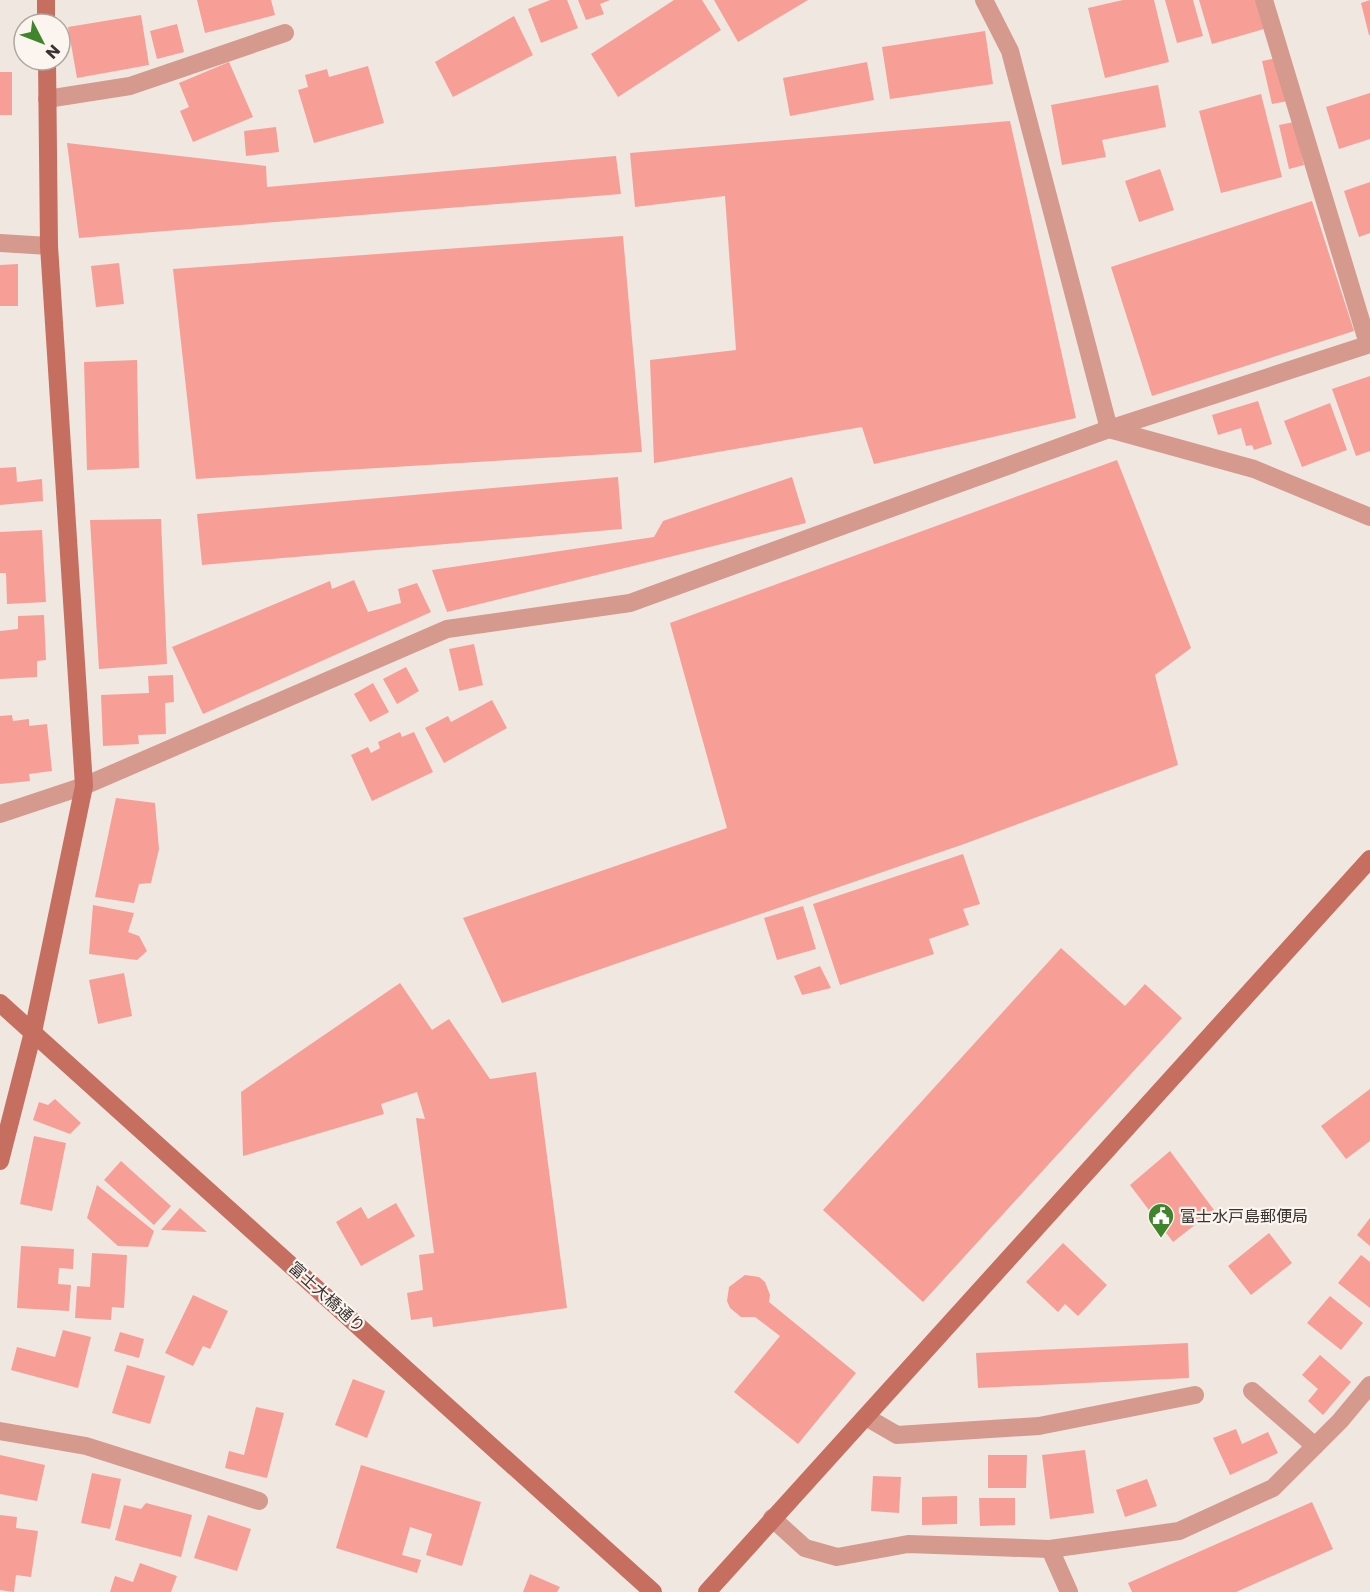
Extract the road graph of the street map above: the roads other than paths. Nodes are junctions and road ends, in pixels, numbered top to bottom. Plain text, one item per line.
1 (984, 0) edge
2 (1264, 0) edge
3 (285, 33) dead end
4 (47, 72) edge
5 (47, 99) junction
6 (0, 243) edge
7 (50, 246) junction
8 (1369, 344) edge
9 (1109, 429) junction
10 (1370, 517) edge
11 (84, 786) junction
12 (0, 814) edge
13 (1370, 859) edge
14 (0, 1003) edge
15 (33, 1032) junction
16 (0, 1161) edge
17 (1370, 1385) edge
18 (1252, 1391) dead end
19 (1195, 1395) dead end
20 (866, 1417) junction
21 (0, 1431) edge
22 (1315, 1446) junction
23 (259, 1501) dead end
24 (772, 1518) junction
25 (1050, 1549) junction
26 (653, 1592) edge
27 (707, 1592) edge
28 (1069, 1592) edge

1 - 9 street
2 - 8 street
3 - 5 street
4 - 5 street
5 - 7 street
6 - 7 street
7 - 11 street
8 - 9 street
9 - 10 street
9 - 11 street
11 - 12 street
11 - 15 street
13 - 20 street
14 - 15 street, 富士大橋通り
15 - 16 street
15 - 26 street, 富士大橋通り
17 - 22 street
18 - 22 street
19 - 20 street
20 - 24 street
21 - 23 street
22 - 25 street
24 - 25 street
24 - 27 street
25 - 28 street

